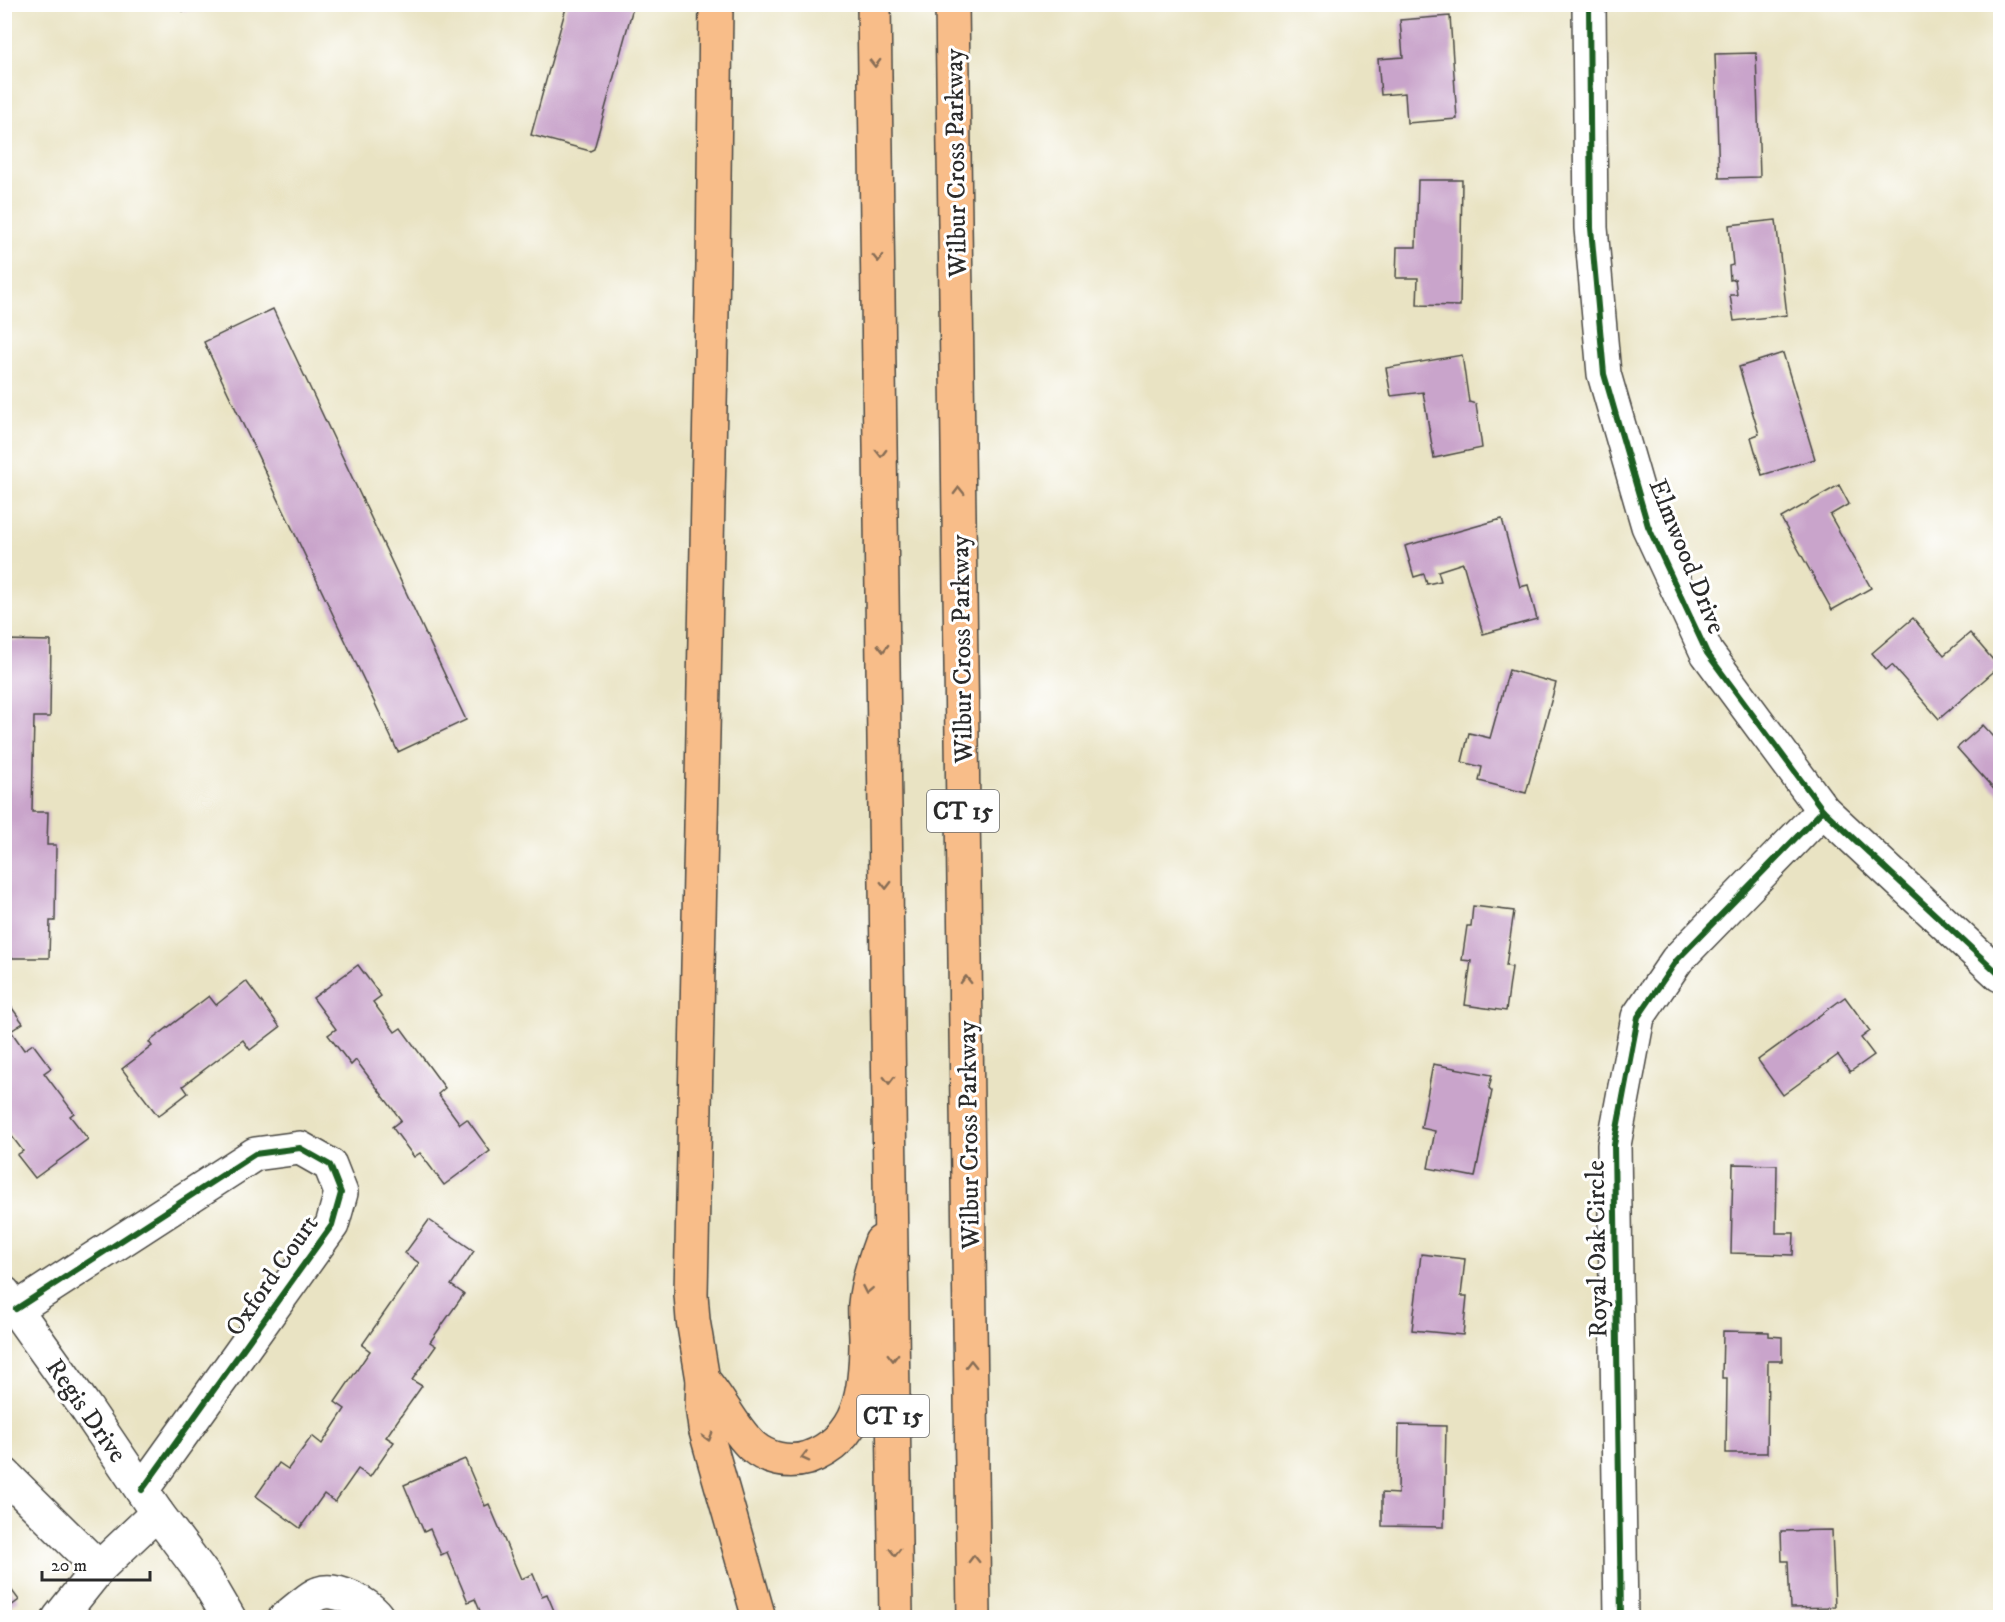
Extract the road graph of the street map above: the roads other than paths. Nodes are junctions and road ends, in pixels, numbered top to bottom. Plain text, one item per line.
1 (716, 4) edge
2 (874, 4) edge
3 (952, 4) edge
4 (1589, 4) edge
5 (1823, 810) junction
6 (2001, 975) edge
7 (891, 1214) junction
8 (10, 1301) edge
9 (703, 1380) junction
10 (4, 1474) edge
11 (150, 1502) junction
12 (99, 1568) junction
13 (59, 1617) edge
14 (230, 1617) edge
15 (285, 1617) edge
16 (378, 1617) edge
17 (759, 1617) edge
18 (896, 1617) edge
19 (974, 1617) edge
20 (1621, 1617) edge

1 - 9 highway
2 -> 7 highway, CT 15
19 -> 3 highway, Wilbur Cross Parkway / CT 15
4 - 5 street, Elmwood Drive
5 - 6 street, Elmwood Drive
5 - 20 street, Royal Oak Circle
7 -> 9 highway
7 -> 18 highway, CT 15
8 - 11 street, Regis Drive
8 - 11 street, Oxford Court
9 -> 17 highway
10 - 12 street
11 - 12 street, Oxford Court
11 - 14 street, Regis Drive
12 - 13 street, Oxford Court
15 - 16 street

